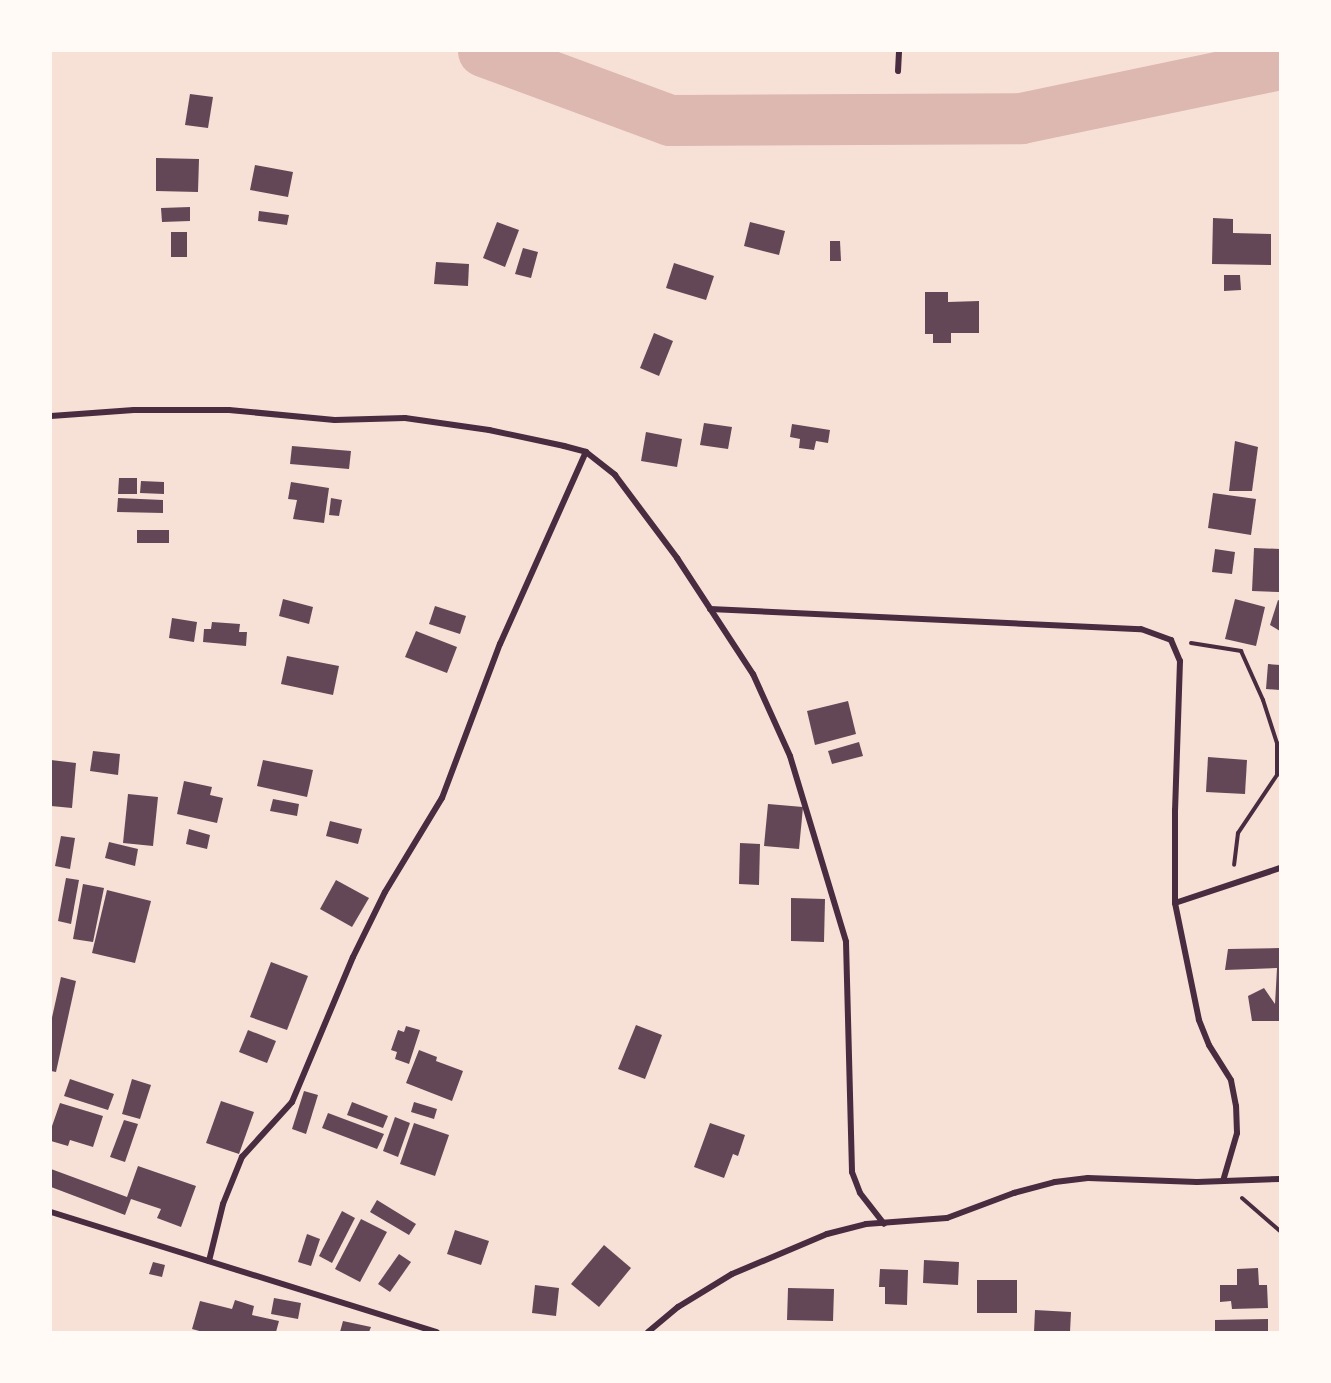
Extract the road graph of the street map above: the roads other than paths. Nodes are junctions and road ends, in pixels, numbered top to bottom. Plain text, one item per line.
1 (899, 51) edge
2 (898, 70) dead end
3 (51, 416) edge
4 (586, 452) junction
5 (710, 609) junction
6 (1280, 868) edge
7 (1175, 903) junction
8 (1280, 1179) edge
9 (1223, 1180) junction
10 (51, 1212) edge
11 (884, 1224) junction
12 (209, 1261) junction
13 (437, 1332) edge
14 (648, 1332) edge

1 - 2 street
3 - 4 street
4 - 5 street
4 - 12 street
5 - 7 street
5 - 11 street
6 - 7 street
7 - 9 street
8 - 9 street
9 - 11 street
10 - 12 street
11 - 14 street
12 - 13 street

